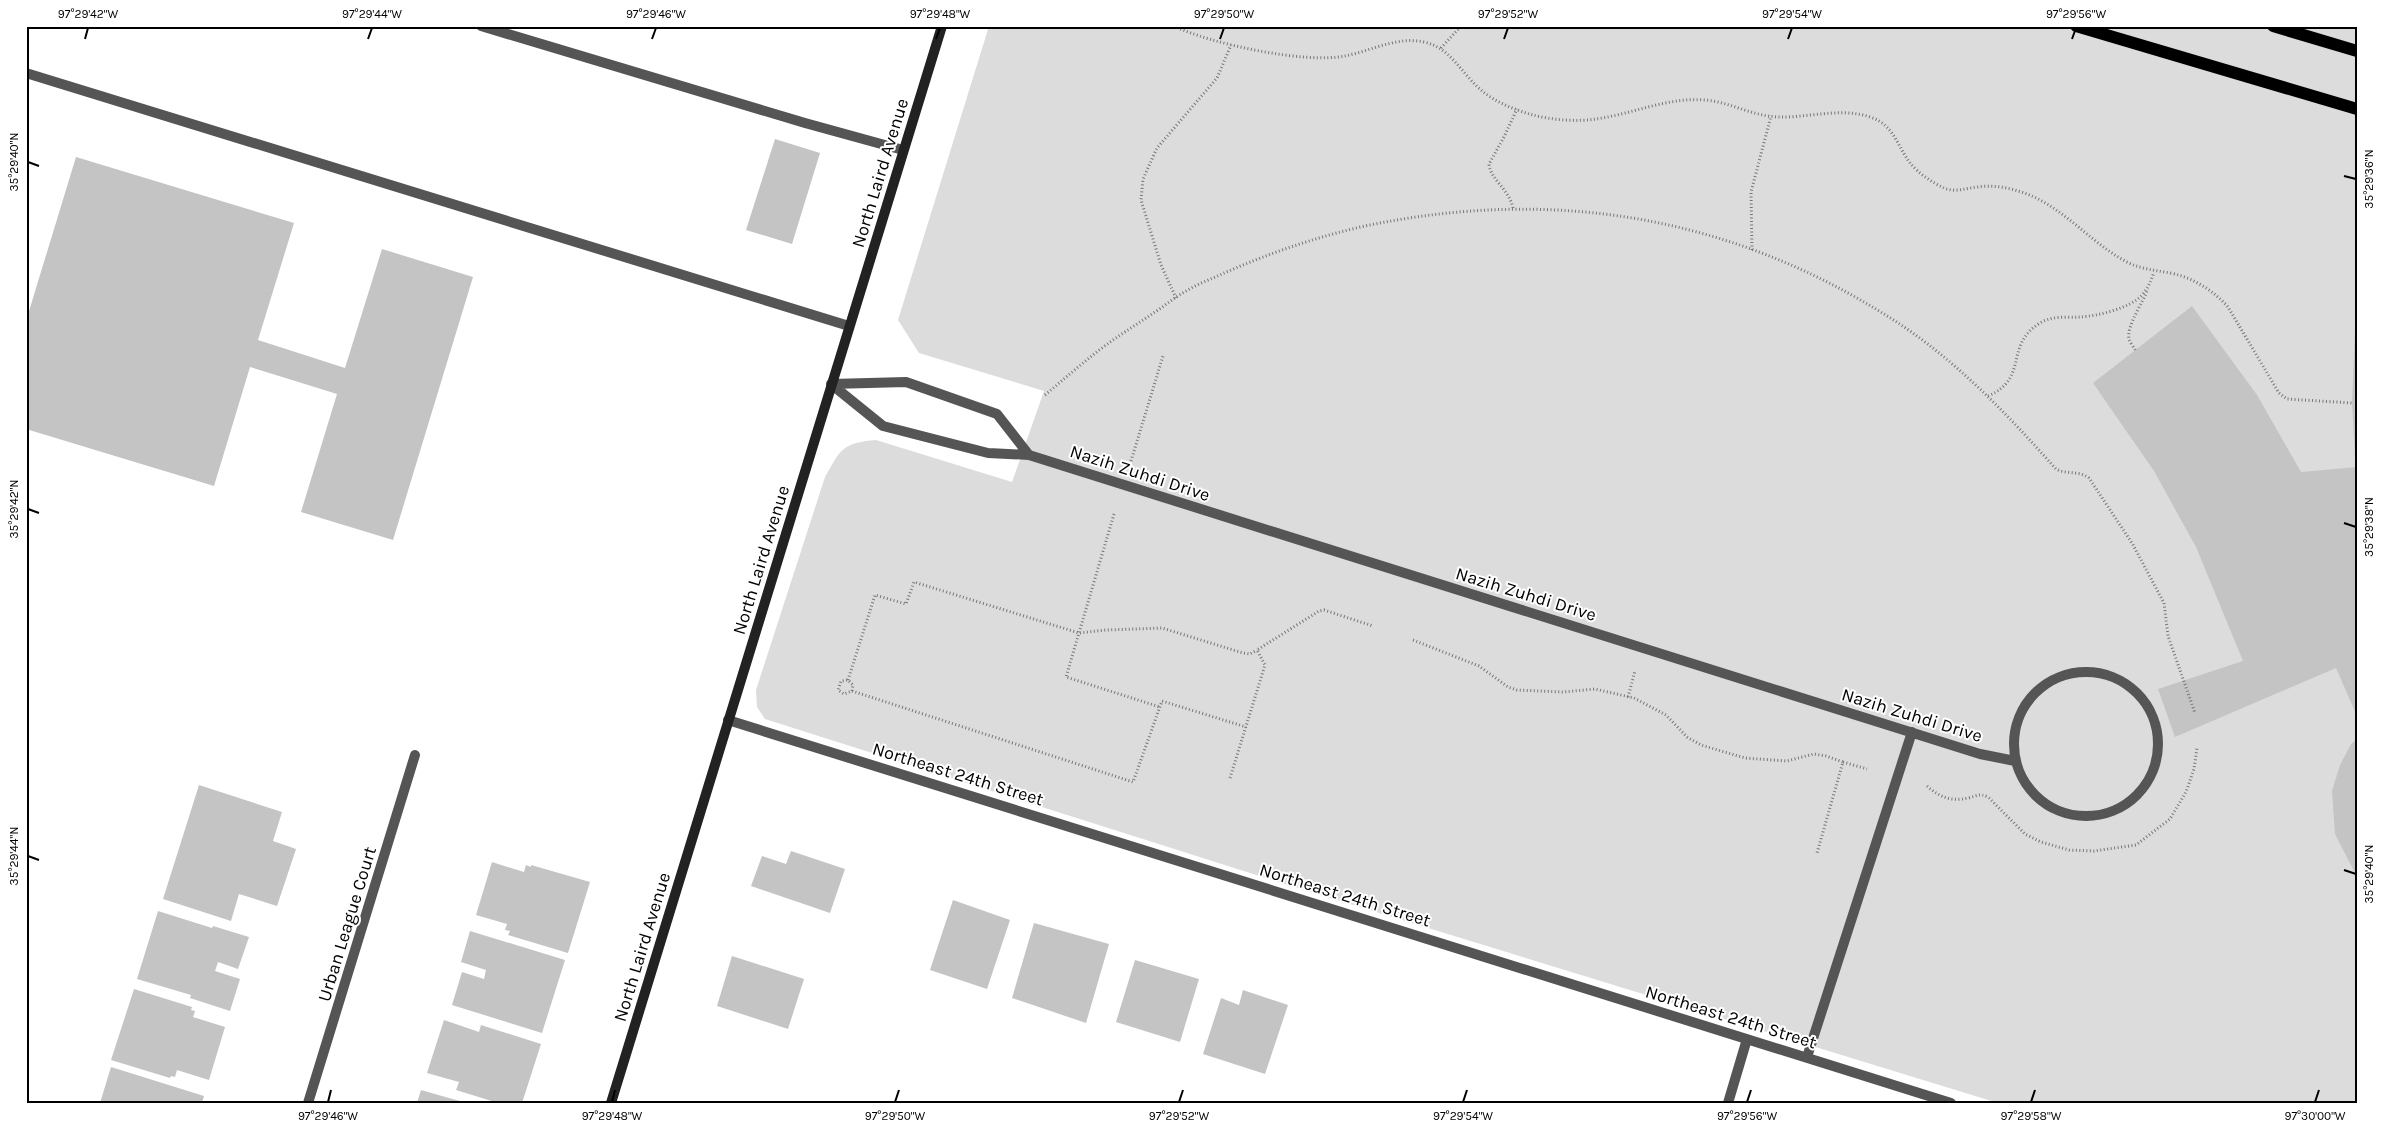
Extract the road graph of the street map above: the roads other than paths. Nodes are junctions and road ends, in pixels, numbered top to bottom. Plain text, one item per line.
1 (481, 26) edge
2 (942, 26) edge
3 (2076, 26) edge
4 (2273, 26) edge
5 (2353, 48) edge
6 (26, 73) edge
7 (2357, 109) edge
8 (903, 150) junction
9 (850, 326) junction
10 (832, 384) junction
11 (1029, 455) junction
12 (728, 720) junction
13 (1912, 732) junction
14 (415, 755) dead end
15 (2014, 760) junction
16 (1747, 1039) junction
17 (1807, 1057) junction
18 (308, 1103) edge
19 (611, 1103) edge
20 (1728, 1103) edge
21 (1951, 1103) edge

1 - 8 street
2 - 8 street, North Laird Avenue
3 - 7 main road
4 - 5 main road
6 - 9 street
8 - 9 street, North Laird Avenue
9 - 10 street, North Laird Avenue
10 - 11 street, Nazih Zuhdi Drive
10 - 11 street
10 - 12 street, North Laird Avenue
11 - 13 street, Nazih Zuhdi Drive
12 - 16 street, Northeast 24th Street
12 - 19 street, North Laird Avenue
13 - 15 street, Nazih Zuhdi Drive
13 - 17 street
14 - 18 street, Urban League Court
15 - 15 street
16 - 17 street, Northeast 24th Street
16 - 20 street
17 - 21 street, Northeast 24th Street

